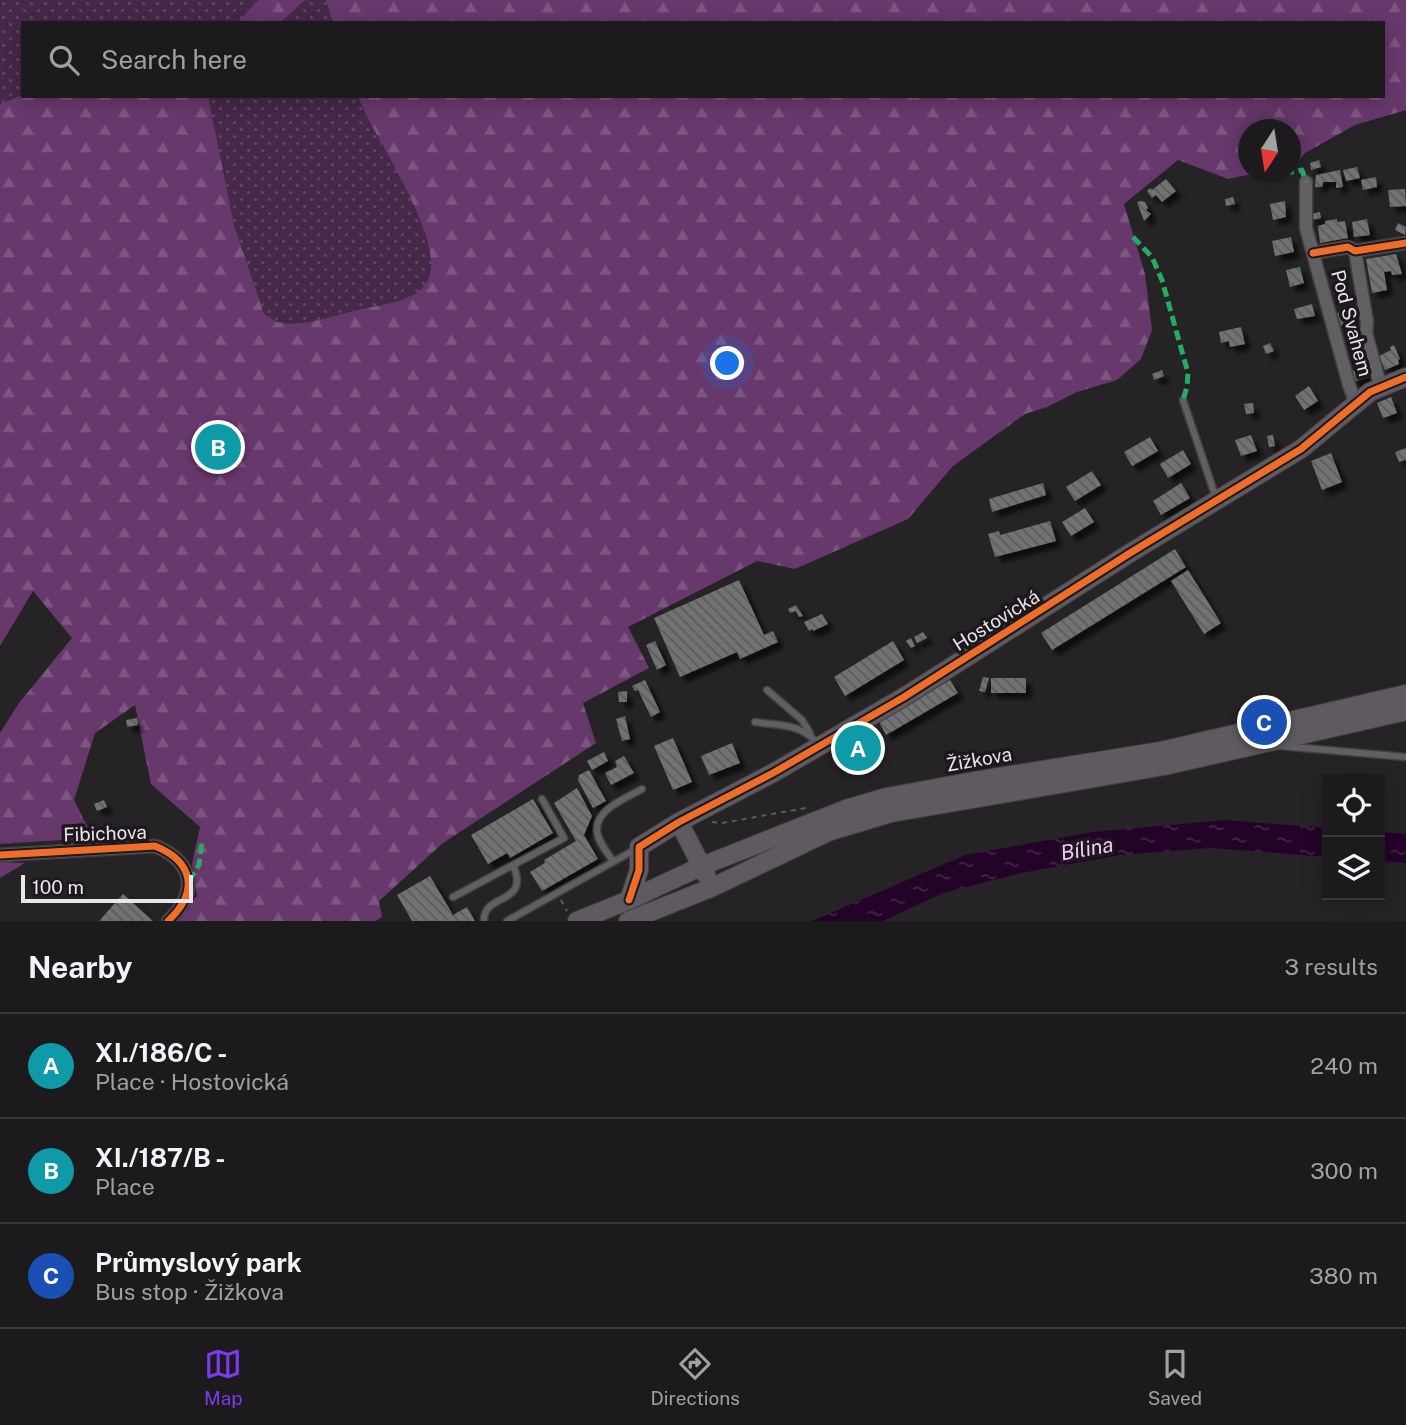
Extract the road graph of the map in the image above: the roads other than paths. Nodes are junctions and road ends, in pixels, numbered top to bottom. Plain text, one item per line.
1 (1306, 182) dead end
2 (1406, 243) edge
3 (1355, 251) junction
4 (1313, 253) junction
5 (1406, 377) edge
6 (1381, 388) junction
7 (1183, 400) dead end
8 (1356, 404) junction
9 (1217, 500) junction
10 (767, 690) dead end
11 (1406, 694) edge
12 (1406, 711) edge
13 (755, 722) dead end
14 (815, 740) junction
15 (1266, 744) junction
16 (1406, 757) edge
17 (642, 789) dead end
18 (542, 799) dead end
19 (679, 822) junction
20 (639, 847) junction
21 (0, 855) edge
22 (613, 861) junction
23 (513, 865) junction
24 (702, 866) junction
25 (713, 887) junction
26 (453, 897) dead end
27 (629, 900) junction
28 (572, 916) edge
29 (168, 921) edge
30 (484, 921) edge
31 (507, 921) edge
32 (628, 921) edge

1 - 4 street, Pod Svahem
2 - 3 street, Pod Svahem
3 - 4 street, Pod Svahem
3 - 6 street
4 - 8 street, Pod Svahem
5 - 6 main road, Hostovická
6 - 8 main road, Hostovická
7 - 9 lane
8 - 9 main road, Hostovická
9 - 14 main road, Hostovická
10 - 14 lane
11 - 24 main road, Žižkova
12 - 15 main road, Žižkova
13 - 14 lane
14 - 19 main road, Hostovická
15 - 16 lane
15 - 25 main road, Žižkova
17 - 22 lane
18 - 23 lane
19 - 20 main road, Hostovická
19 - 24 main road
20 - 22 lane
20 - 27 main road
21 - 29 street, Fibichova
22 - 31 lane
23 - 26 lane
23 - 30 lane
24 - 25 main road
24 - 27 main road, Žižkova
25 - 32 main road, Žižkova
27 - 28 main road, Žižkova

